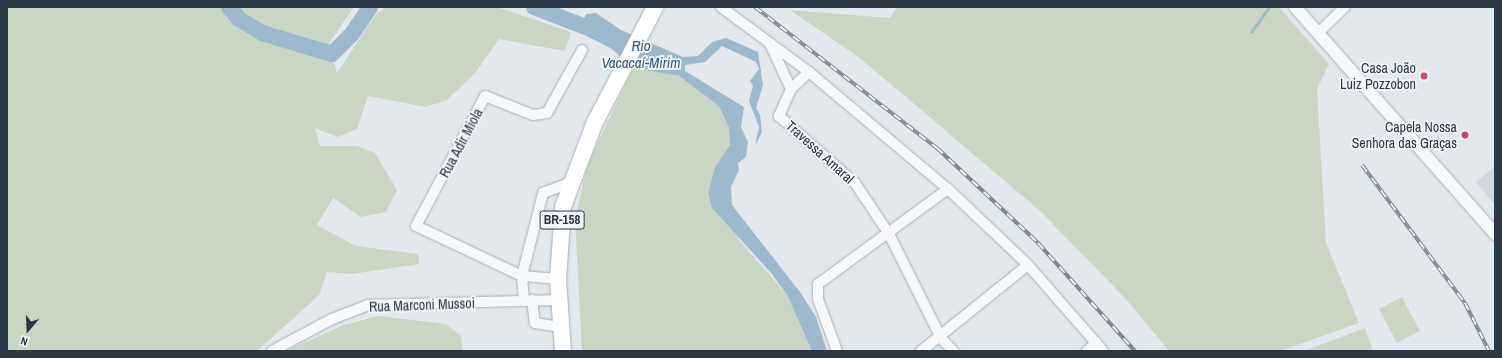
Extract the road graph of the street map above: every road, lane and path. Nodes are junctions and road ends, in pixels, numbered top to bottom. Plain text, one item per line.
1 (655, 7) edge
2 (721, 7) edge
3 (1295, 7) edge
4 (1345, 7) edge
5 (1319, 32) junction
6 (770, 43) junction
7 (582, 50) dead end
8 (809, 72) junction
9 (791, 89) junction
10 (570, 183) junction
11 (948, 189) junction
12 (889, 234) junction
13 (1495, 234) edge
14 (1028, 265) junction
15 (522, 276) junction
16 (558, 279) junction
17 (528, 300) junction
18 (559, 300) junction
19 (560, 327) junction
20 (941, 338) junction
21 (1096, 342) junction
22 (272, 351) edge
23 (563, 351) edge
24 (837, 351) edge
25 (921, 351) edge
26 (953, 351) edge
27 (1087, 351) edge
28 (1103, 351) edge

1 - 10 highway, BR-158
2 - 6 street
3 - 5 street
4 - 5 street
5 - 13 street
6 - 8 street
6 - 9 street
7 - 15 street, Rua Adir Miola
8 - 9 street, Travessa Amaral
8 - 11 street
9 - 12 street, Travessa Amaral
10 - 15 street
10 - 16 highway, BR-158
11 - 12 street
11 - 14 street
12 - 20 street, Travessa Amaral
12 - 24 street
14 - 20 street
14 - 21 street
15 - 16 street
15 - 17 street
16 - 18 highway, BR-158
17 - 18 street, Rua Marconi Mussoi
17 - 19 street
17 - 22 street, Rua Marconi Mussoi
18 - 19 highway, BR-158
19 - 23 highway, BR-158
20 - 25 street
20 - 26 street, Travessa Amaral
21 - 27 street
21 - 28 street

